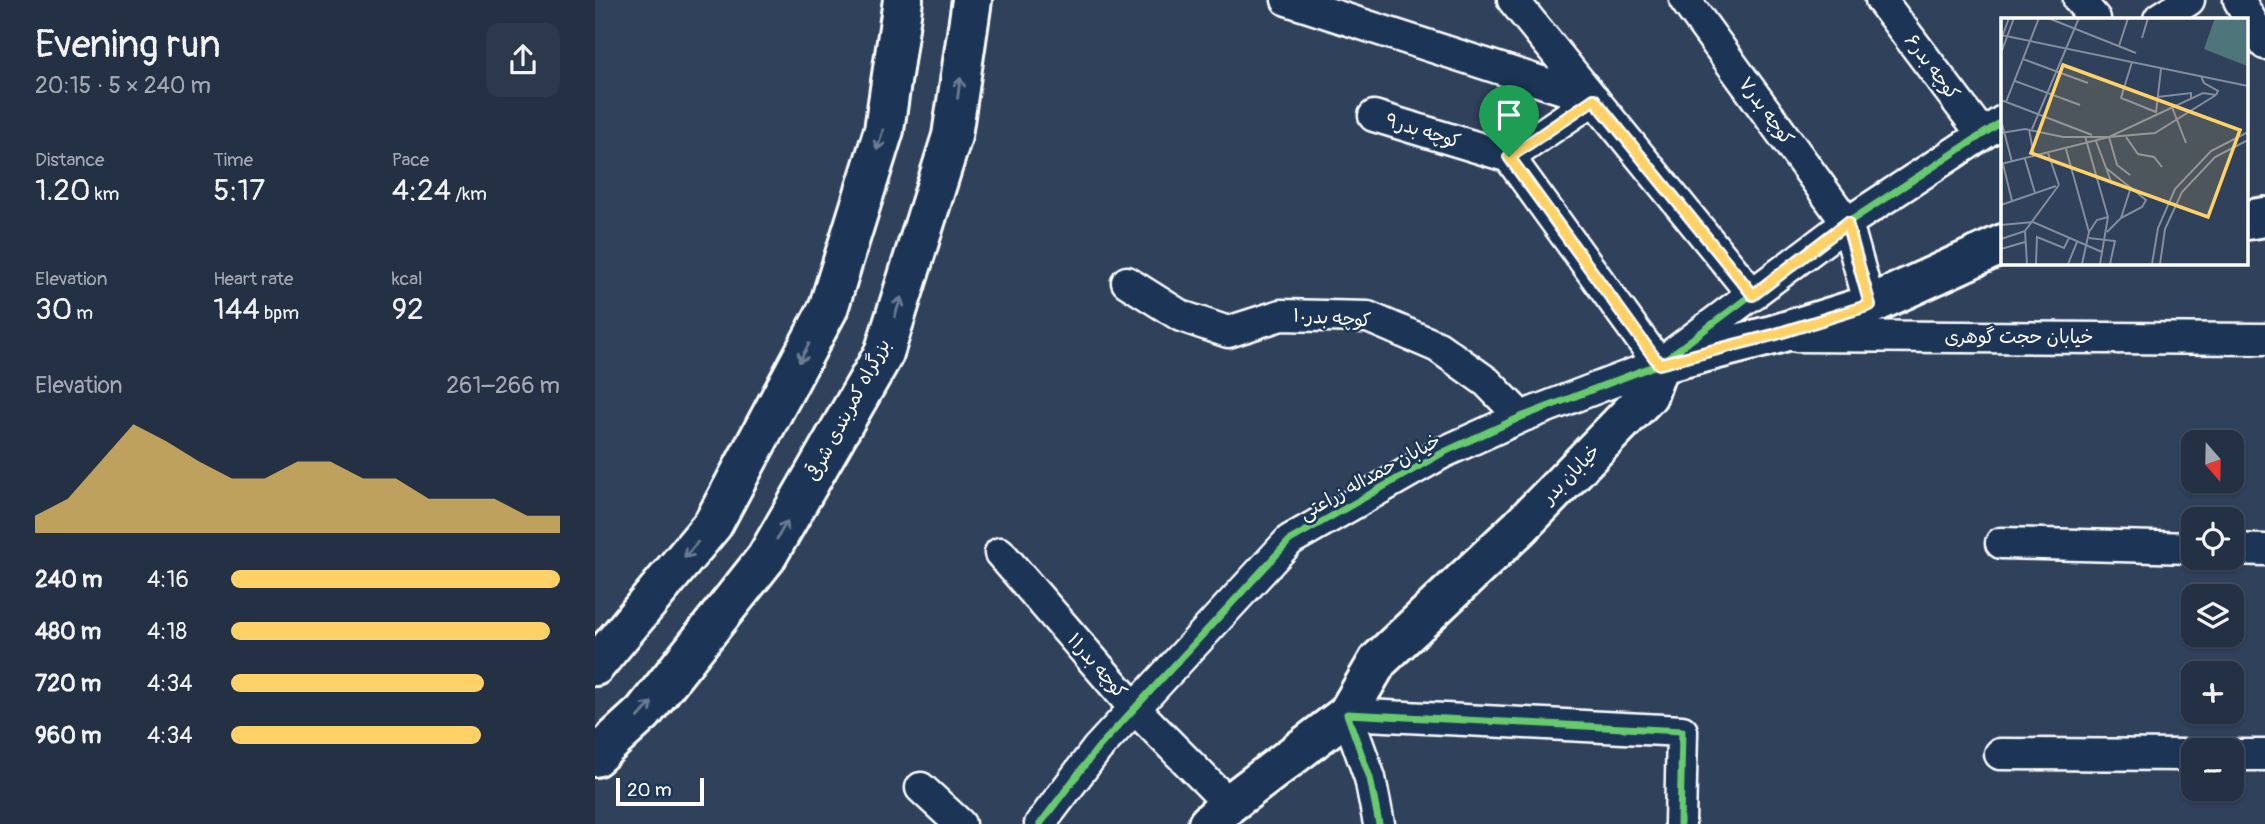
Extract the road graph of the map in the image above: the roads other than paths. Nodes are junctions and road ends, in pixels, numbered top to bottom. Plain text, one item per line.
1 (903, 0) edge
2 (972, 0) edge
3 (1287, 0) edge
4 (1513, 0) edge
5 (1685, 0) edge
6 (1881, 0) edge
7 (2079, 0) edge
8 (2189, 0) edge
9 (2239, 0) edge
10 (1324, 7) edge
11 (2094, 18) edge
12 (2161, 18) edge
13 (2265, 44) edge
14 (1594, 99) junction
15 (1374, 116) dead end
16 (1992, 128) edge
17 (1509, 157) junction
18 (2265, 218) edge
19 (2247, 220) edge
20 (1847, 223) junction
21 (2001, 245) edge
22 (1127, 282) dead end
23 (1753, 295) junction
24 (1870, 305) junction
25 (1773, 335) junction
26 (2265, 339) edge
27 (1659, 364) junction
28 (1521, 418) junction
29 (2001, 543) dead end
30 (2181, 548) edge
31 (2244, 549) edge
32 (2265, 550) edge
33 (1000, 553) dead end
34 (595, 666) edge
35 (1135, 709) junction
36 (1347, 714) junction
37 (2000, 754) dead end
38 (2181, 755) edge
39 (2244, 755) edge
40 (2265, 755) edge
41 (595, 757) edge
42 (921, 788) dead end
43 (1218, 814) edge
44 (960, 824) edge
45 (1040, 824) edge
46 (1379, 824) edge
47 (1680, 824) edge

1 -> 34 main road
41 -> 2 main road, بزرگراه کمربندی شرقی
3 - 10 street
4 - 14 street
5 - 20 street, کوچه بدر۷
6 - 16 street, کوچه بدر۶
7 - 11 street
8 - 12 street
9 - 13 street
10 - 14 street
14 - 17 street
14 - 23 street
15 - 17 street, کوچه بدر۹
16 - 20 street, خیابان حمداله زراعتی
17 - 27 street
18 - 19 main road
20 - 23 street, خیابان حمداله زراعتی
20 - 24 street
21 - 24 main road
22 - 28 street, کوچه بدر۱۰
23 - 27 street, خیابان حمداله زراعتی
24 - 25 main road
25 - 26 street, خیابان حجت گوهری
25 - 27 main road
27 - 28 street, خیابان حمداله زراعتی
27 - 36 main road, خیابان بدر
28 - 35 street, خیابان حمداله زراعتی
29 - 30 street
31 - 32 street
33 - 35 street, کوچه بدر۱۱
35 - 43 street, کوچه بدر۱۱
35 - 45 street, خیابان حمداله زراعتی
36 - 43 main road, خیابان بدر
36 - 46 street
36 - 47 street
37 - 38 street
39 - 40 street
42 - 44 street

